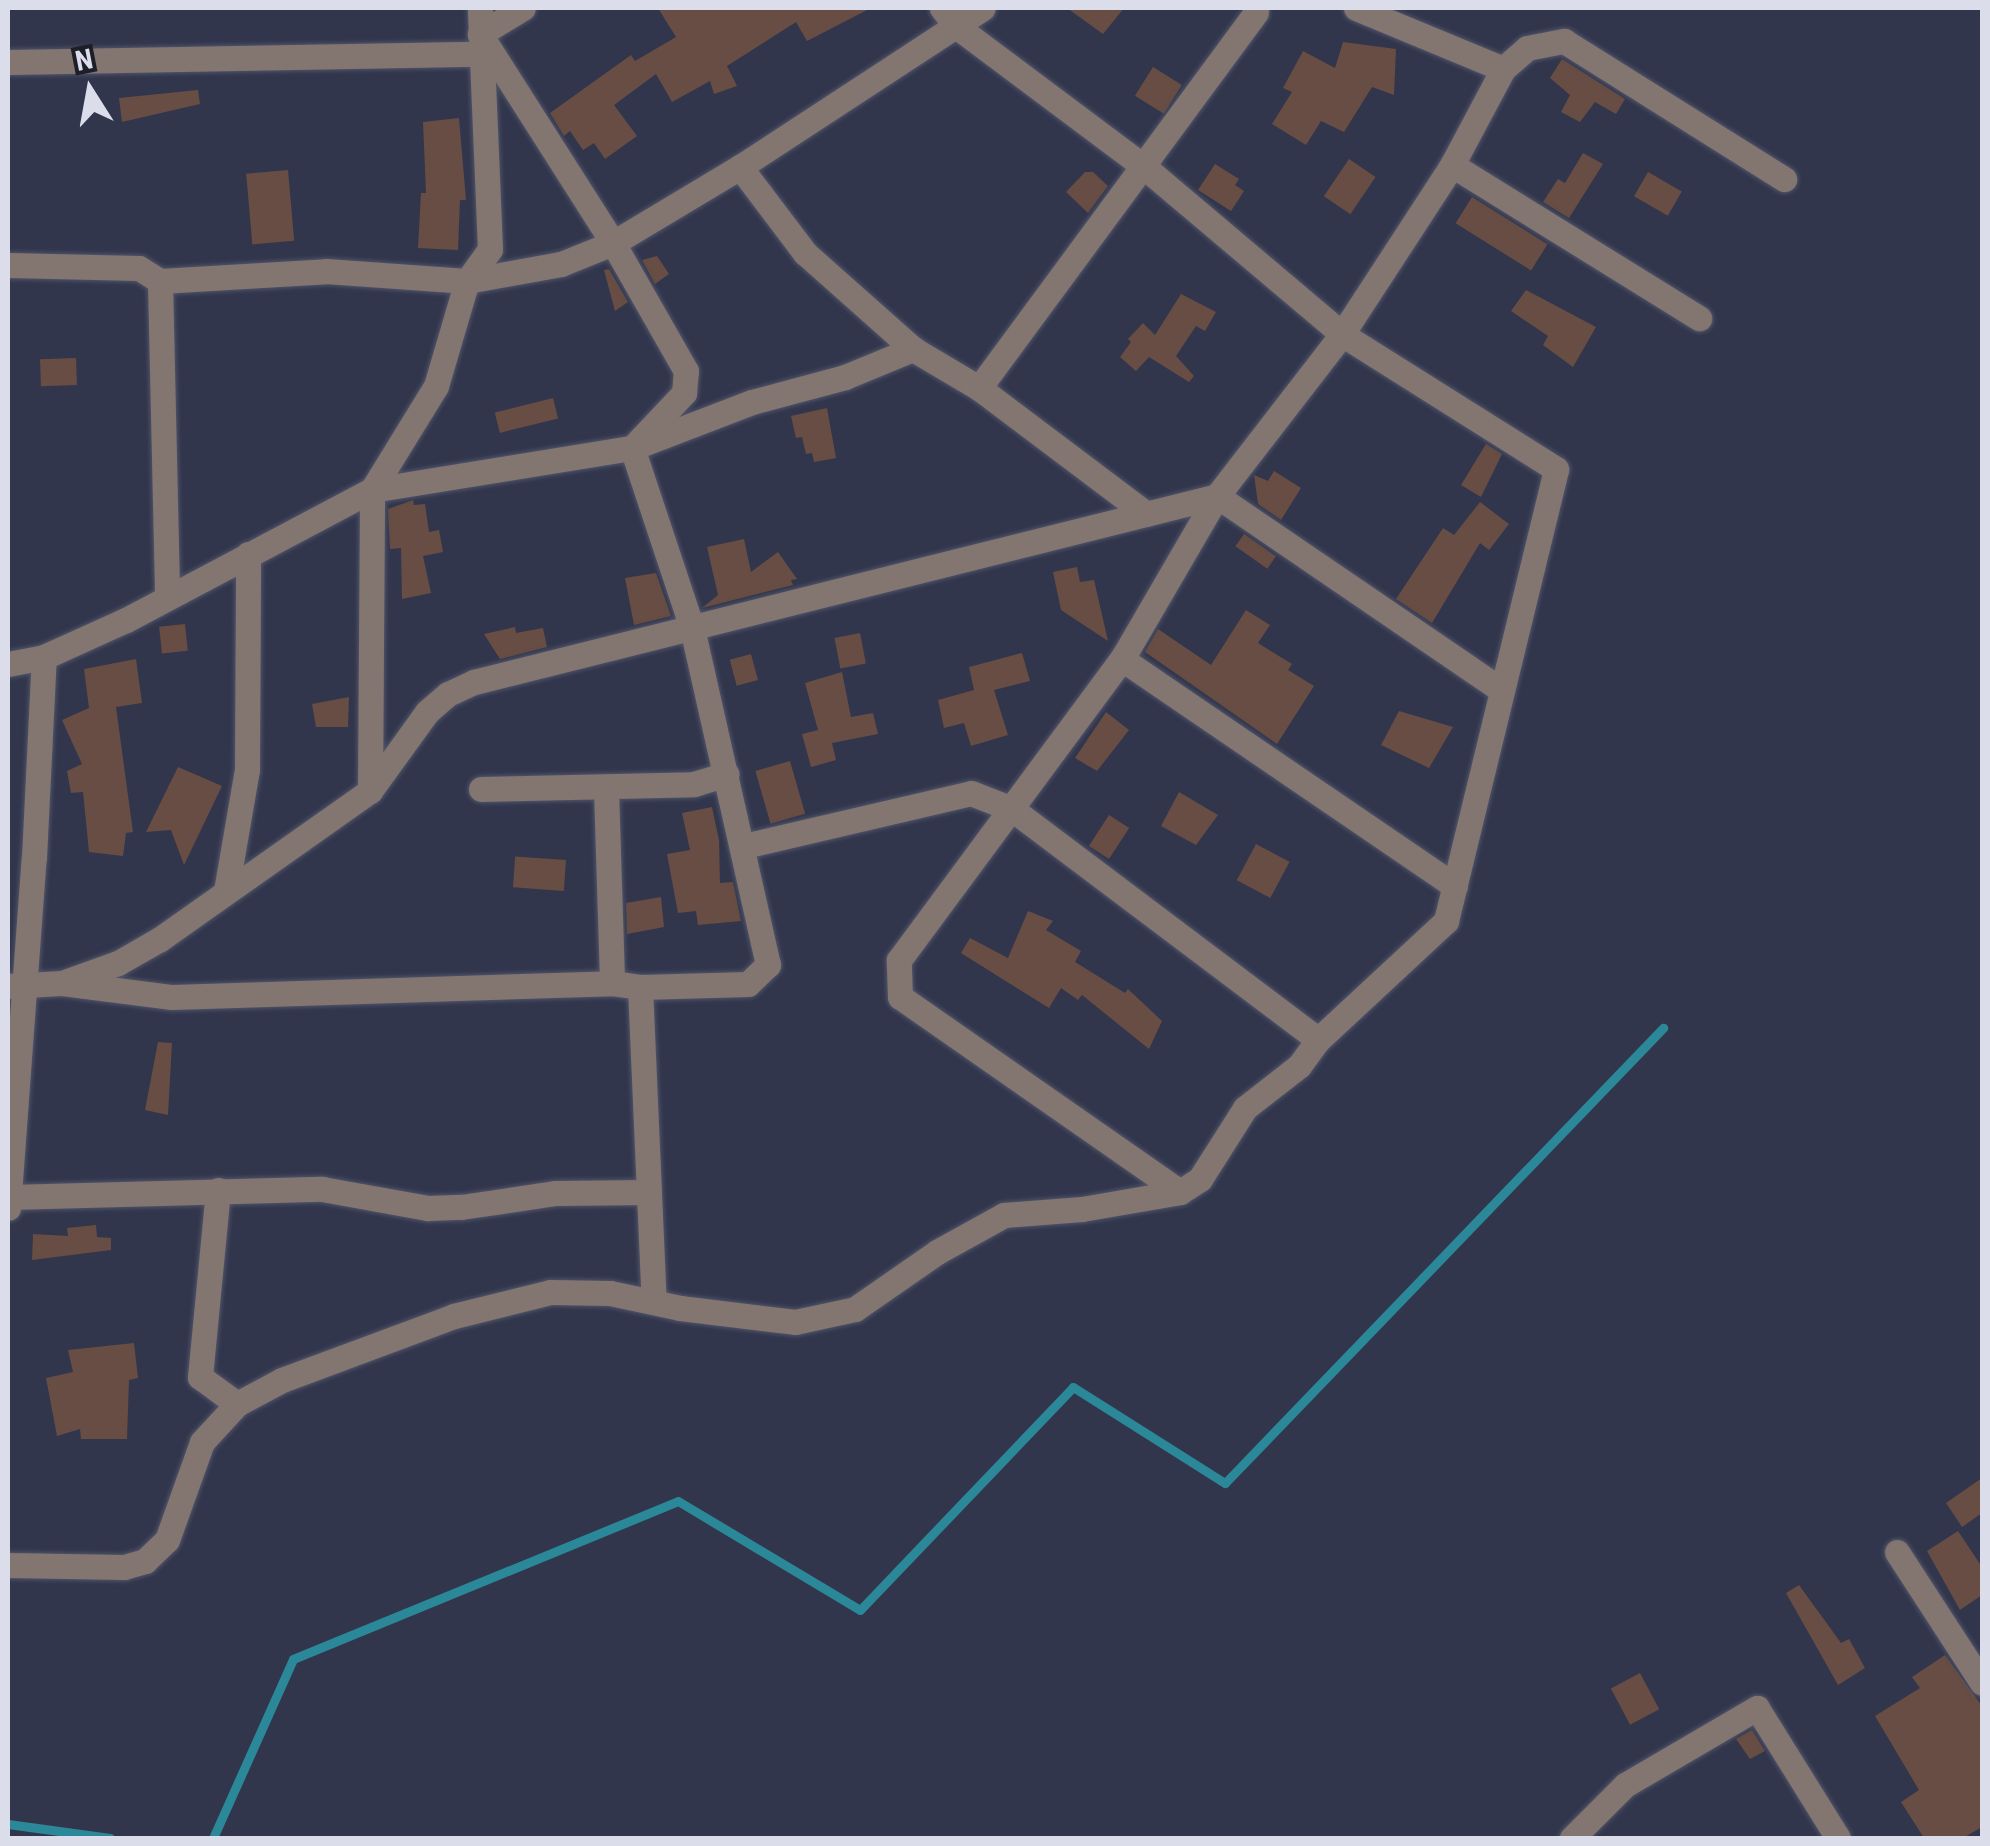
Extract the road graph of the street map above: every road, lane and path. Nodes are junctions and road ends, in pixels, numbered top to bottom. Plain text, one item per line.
1 (480, 8) edge
2 (522, 8) edge
3 (983, 8) edge
4 (1356, 8) edge
5 (1256, 12) dead end
6 (949, 17) edge
7 (480, 55) junction
8 (8, 62) edge
9 (1503, 69) junction
10 (507, 78) junction
11 (1452, 165) junction
12 (1142, 166) junction
13 (740, 167) junction
14 (1784, 179) dead end
15 (613, 243) junction
16 (8, 265) edge
17 (467, 281) junction
18 (160, 282) junction
19 (1699, 318) dead end
20 (1342, 334) junction
21 (913, 349) junction
22 (979, 388) junction
23 (632, 448) junction
24 (372, 490) junction
25 (1217, 496) junction
26 (1146, 514) junction
27 (248, 554) junction
28 (167, 596) junction
29 (692, 628) junction
30 (44, 658) junction
31 (1122, 658) junction
32 (8, 664) edge
33 (1501, 690) junction
34 (726, 774) junction
35 (481, 789) dead end
36 (606, 789) junction
37 (370, 791) junction
38 (1012, 809) junction
39 (744, 846) junction
40 (1455, 886) junction
41 (226, 891) junction
42 (62, 982) junction
43 (612, 983) junction
44 (15, 986) edge
45 (640, 987) junction
46 (1318, 1040) junction
47 (218, 1190) junction
48 (647, 1192) junction
49 (1180, 1192) junction
50 (8, 1196) edge
51 (8, 1208) edge
52 (654, 1302) junction
53 (236, 1404) junction
54 (1896, 1552) dead end
55 (8, 1565) edge
56 (1982, 1683) edge
57 (1572, 1838) edge
58 (1838, 1838) edge

1 - 7 street
2 - 7 street
3 - 6 street
4 - 9 street
5 - 12 street
6 - 12 street
6 - 13 street
7 - 8 street
7 - 10 street
7 - 10 street
7 - 17 street
9 - 11 street
9 - 14 street
10 - 15 street
11 - 19 street
11 - 20 street
12 - 20 street
12 - 22 street
13 - 15 street
13 - 21 street
15 - 17 street
15 - 23 street
16 - 18 street
17 - 18 street
17 - 24 street
18 - 28 street
20 - 25 street
20 - 33 street
21 - 22 street
21 - 23 street
22 - 26 street
23 - 24 street
23 - 29 street
24 - 27 street
24 - 37 street
25 - 26 street
25 - 31 street
25 - 33 street
26 - 29 street
27 - 28 street
27 - 41 street
28 - 30 street
29 - 34 street
29 - 37 street
30 - 32 street
30 - 44 street
31 - 38 street
31 - 40 street
33 - 40 street
34 - 36 street
34 - 39 street
35 - 36 street
36 - 43 street
37 - 41 street
38 - 39 street
38 - 46 street
38 - 49 street
39 - 45 street
40 - 46 street
41 - 42 street
42 - 43 street
42 - 44 street
43 - 45 street
44 - 50 street
45 - 48 street
46 - 49 street
47 - 48 street
47 - 50 street
47 - 53 street
48 - 52 street
49 - 52 street
50 - 51 street
52 - 53 street
53 - 55 street
54 - 56 street
57 - 58 street

